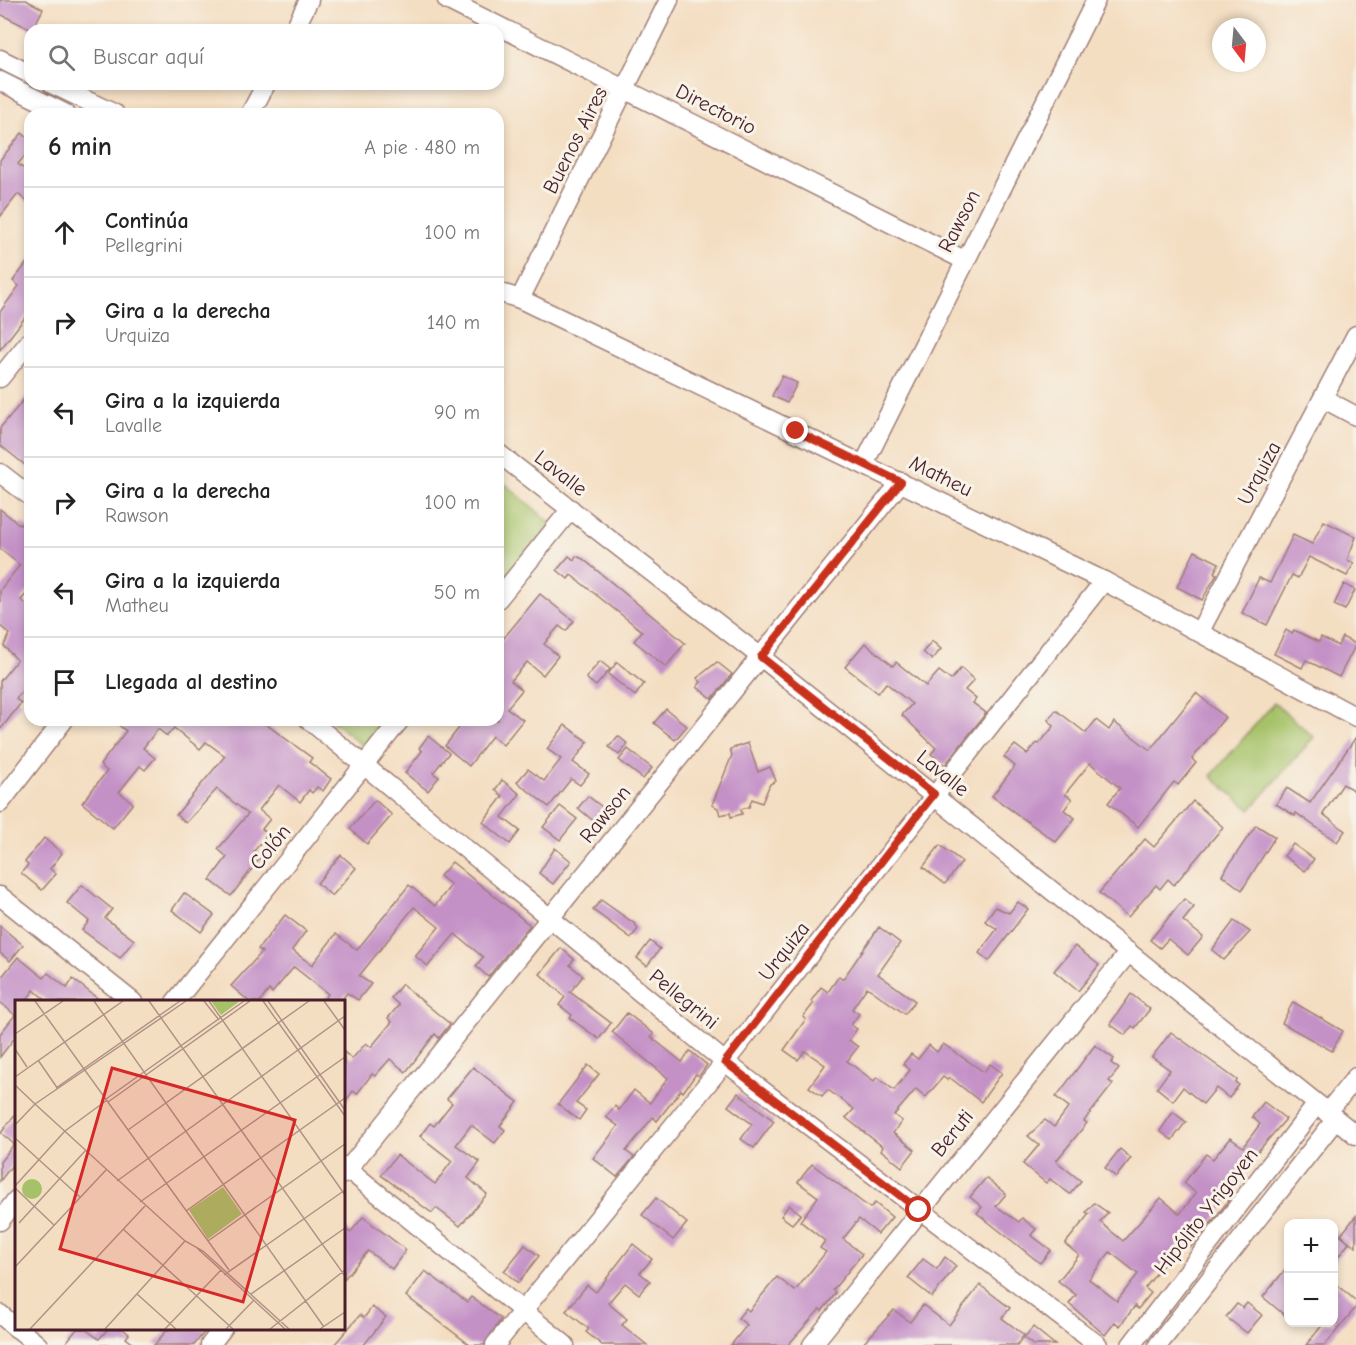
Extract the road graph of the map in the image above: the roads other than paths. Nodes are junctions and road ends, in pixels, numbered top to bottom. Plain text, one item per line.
1 (309, 0) edge
2 (447, 0) edge
3 (669, 0) edge
4 (1096, 0) edge
5 (297, 24) edge
6 (495, 24) edge
7 (504, 28) edge
8 (0, 59) edge
9 (24, 71) edge
10 (0, 81) edge
11 (626, 89) junction
12 (65, 90) edge
13 (263, 90) edge
14 (54, 108) edge
15 (102, 108) edge
16 (253, 108) edge
17 (964, 260) junction
18 (504, 294) edge
19 (520, 299) junction
20 (1356, 335) edge
21 (24, 349) edge
22 (0, 378) edge
23 (1324, 399) junction
24 (1356, 416) edge
25 (504, 458) edge
26 (864, 464) junction
27 (0, 473) edge
28 (901, 482) junction
29 (24, 491) edge
30 (571, 509) junction
31 (1104, 581) junction
32 (504, 592) edge
33 (1200, 631) junction
34 (761, 657) junction
35 (1356, 717) edge
36 (59, 726) edge
37 (316, 726) edge
38 (395, 726) edge
39 (364, 765) junction
40 (934, 794) junction
41 (0, 803) edge
42 (0, 896) edge
43 (549, 918) junction
44 (1129, 952) junction
45 (130, 1000) edge
46 (177, 1000) edge
47 (725, 1062) junction
48 (1356, 1077) edge
49 (1327, 1112) junction
50 (1356, 1135) edge
51 (345, 1170) edge
52 (15, 1201) edge
53 (919, 1210) junction
54 (0, 1221) edge
55 (522, 1311) junction
56 (0, 1314) edge
57 (15, 1326) edge
58 (19, 1330) edge
59 (222, 1330) edge
60 (38, 1345) edge
61 (210, 1345) edge
62 (495, 1345) edge
63 (565, 1345) edge
64 (813, 1345) edge
65 (1098, 1345) edge
66 (1131, 1345) edge
67 (1158, 1345) edge

1 - 5 street
2 - 6 street, Directorio
3 - 11 street, Buenos Aires
4 - 17 street, Rawson
7 - 11 street, Directorio
8 - 9 street
10 - 14 street
11 - 17 street, Directorio
11 - 19 street, Buenos Aires
12 - 15 street
13 - 16 street
17 - 26 street, Rawson
18 - 19 street, Matheu
19 - 26 street, Matheu
20 - 23 street, Urquiza
21 - 22 street
23 - 24 street
23 - 33 street, Urquiza
25 - 30 street, Lavalle
26 - 28 street, Matheu
27 - 29 street
28 - 31 street, Matheu
28 - 34 street, Rawson
30 - 32 street
30 - 34 street, Lavalle
31 - 33 street, Matheu
31 - 40 street, Urquiza
33 - 35 street, Matheu
34 - 40 street, Lavalle
34 - 43 street, Rawson
36 - 41 street
37 - 39 street, Pellegrini
38 - 39 street, Colón
39 - 43 street, Pellegrini
39 - 46 street, Colón
40 - 44 street, Lavalle
40 - 47 street, Urquiza
42 - 45 street
43 - 47 street, Pellegrini
43 - 51 street, Rawson
44 - 49 street, Lavalle
44 - 53 street, Beruti
47 - 53 street, Pellegrini
47 - 55 street, Urquiza
48 - 49 street, Hipólito Yrigoyen
49 - 50 street, Lavalle
49 - 66 street, Hipólito Yrigoyen
49 - 67 street, Hipólito Yrigoyen
51 - 55 street
52 - 54 street
53 - 64 street, Beruti
53 - 65 street, Pellegrini
55 - 62 street, Urquiza
55 - 63 street
56 - 57 street
58 - 60 street
59 - 61 street

